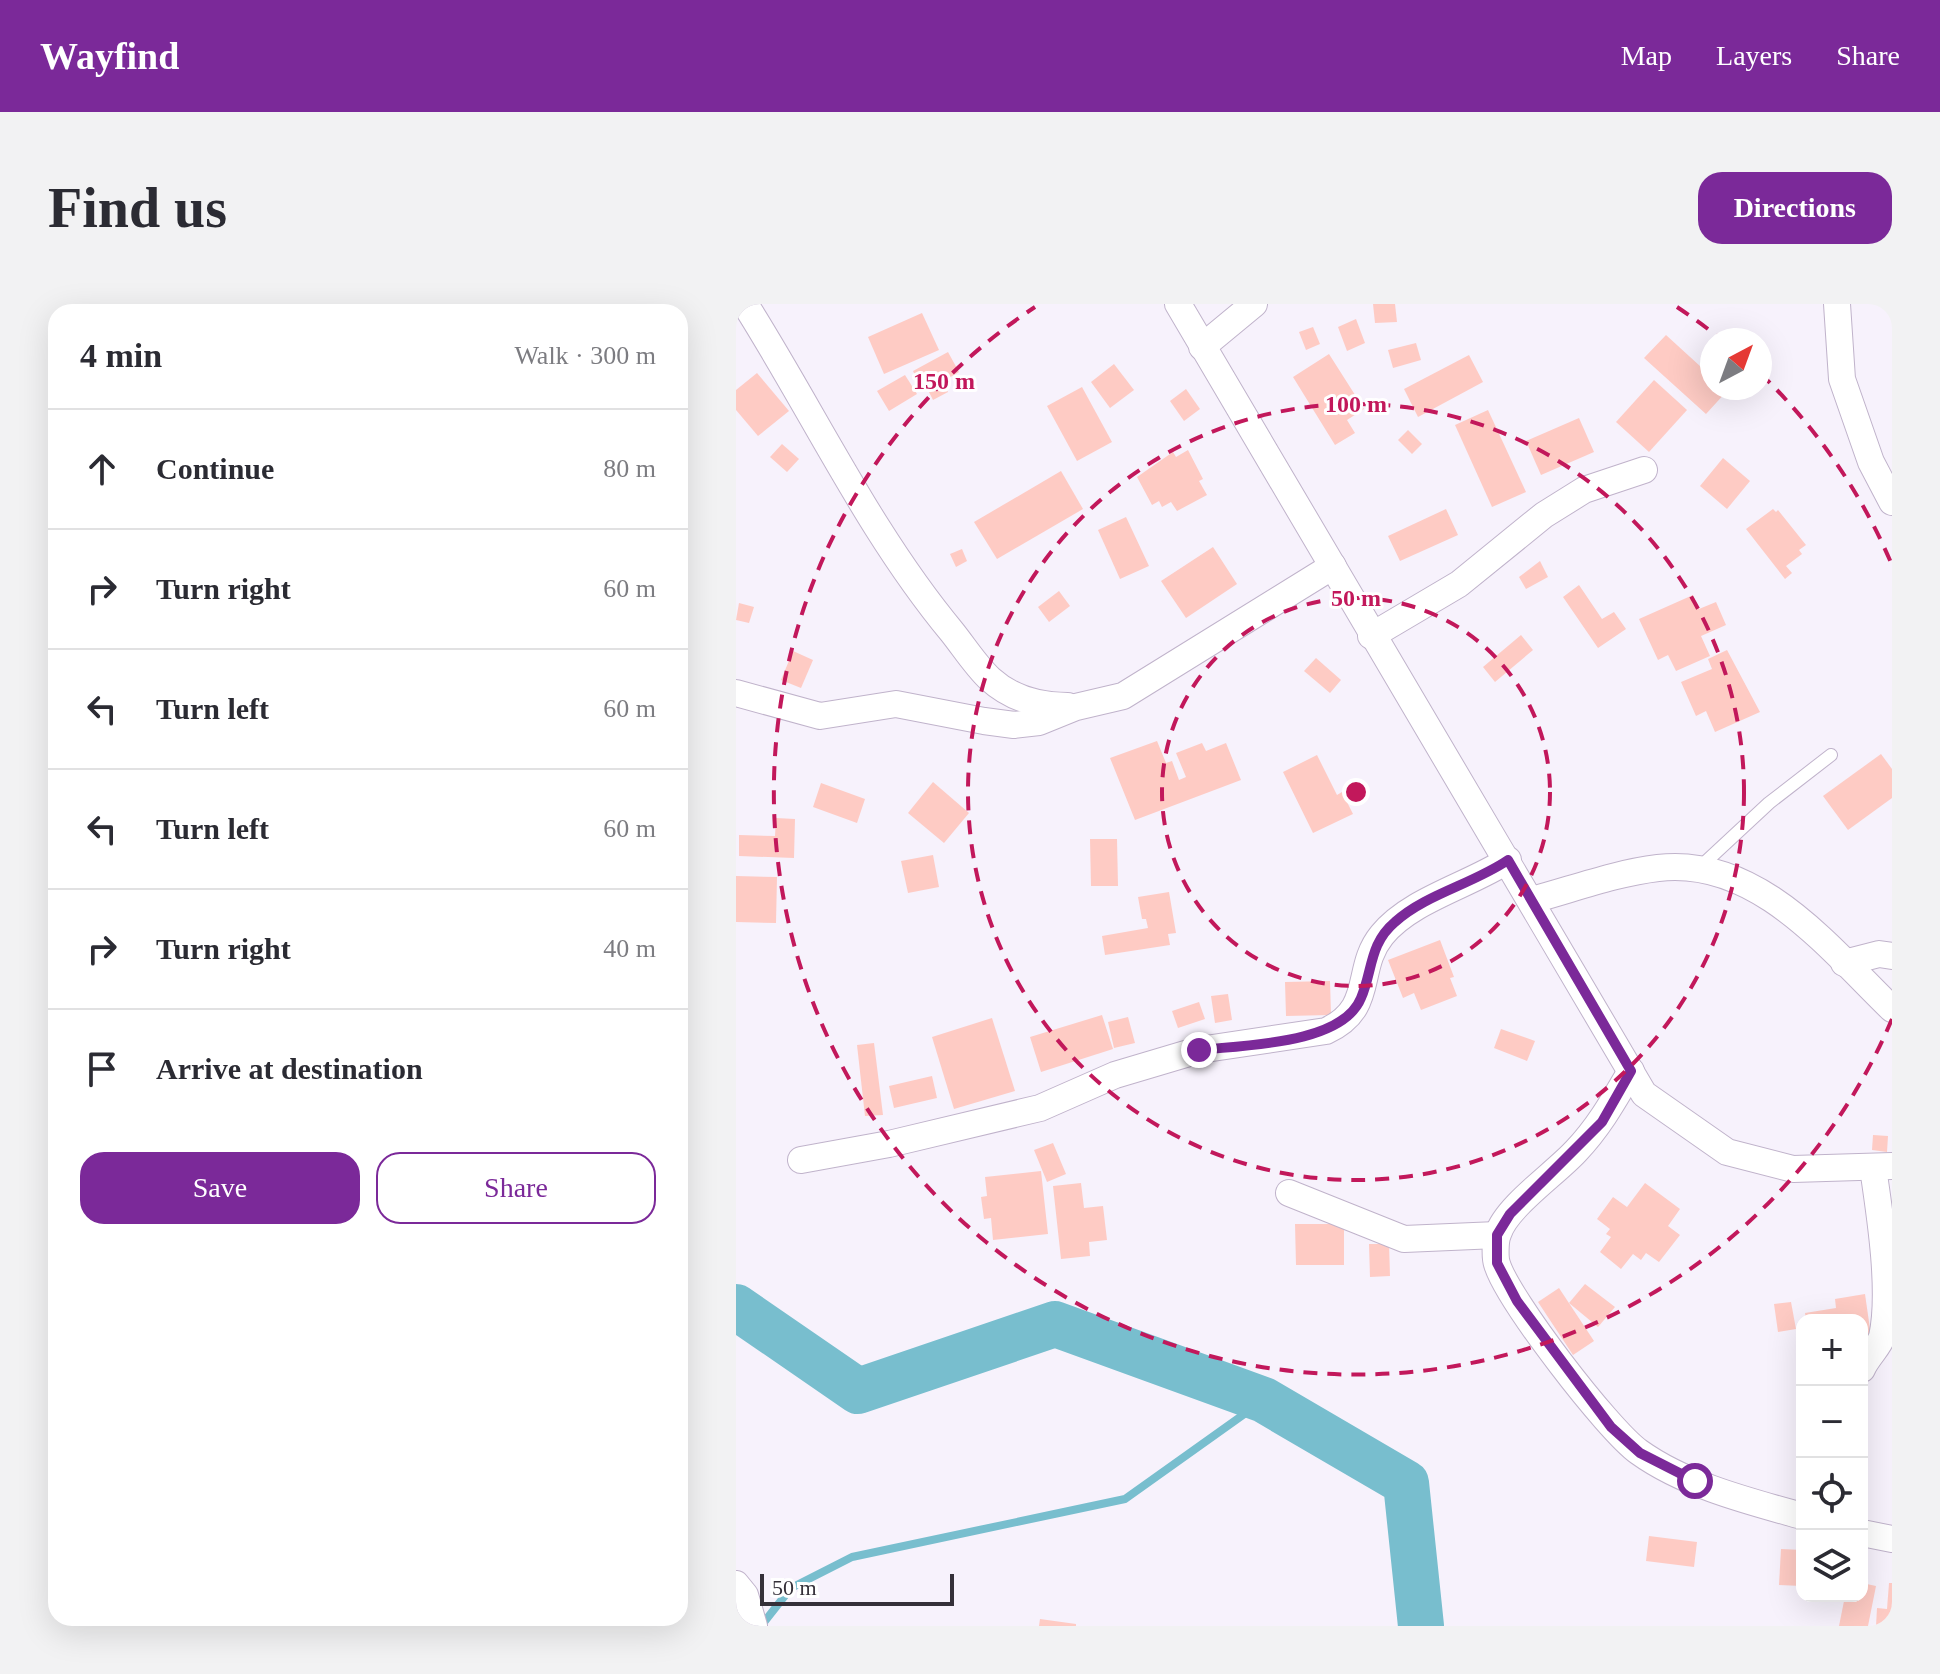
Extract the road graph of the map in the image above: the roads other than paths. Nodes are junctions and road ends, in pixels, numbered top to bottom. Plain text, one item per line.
1 (745, 304) edge
2 (1178, 304) edge
3 (1254, 304) edge
4 (1837, 304) edge
5 (1202, 347) junction
6 (1644, 470) dead end
7 (1892, 502) edge
8 (1333, 566) junction
9 (1371, 636) junction
10 (736, 693) edge
11 (1076, 707) junction
12 (1831, 755) dead end
13 (1508, 860) junction
14 (1698, 869) junction
15 (1532, 900) junction
16 (1892, 956) edge
17 (1844, 963) junction
18 (1892, 1009) edge
19 (1631, 1071) junction
20 (801, 1160) dead end
21 (1882, 1167) edge
22 (1289, 1193) dead end
23 (1497, 1235) junction
24 (1868, 1360) edge
25 (1796, 1514) edge
26 (1868, 1534) edge
27 (1892, 1539) edge
28 (736, 1584) edge
29 (754, 1626) edge

1 - 11 street
2 - 5 street
3 - 5 street
4 - 7 street
5 - 8 street
6 - 9 street
8 - 9 street
8 - 11 street
9 - 13 street
10 - 11 street
12 - 14 lane
13 - 15 street
13 - 20 street
14 - 15 street
14 - 17 street
15 - 19 street
16 - 17 street
17 - 18 street
19 - 21 street
19 - 23 street
21 - 24 street
22 - 23 street
23 - 25 street
26 - 27 street
28 - 29 street

